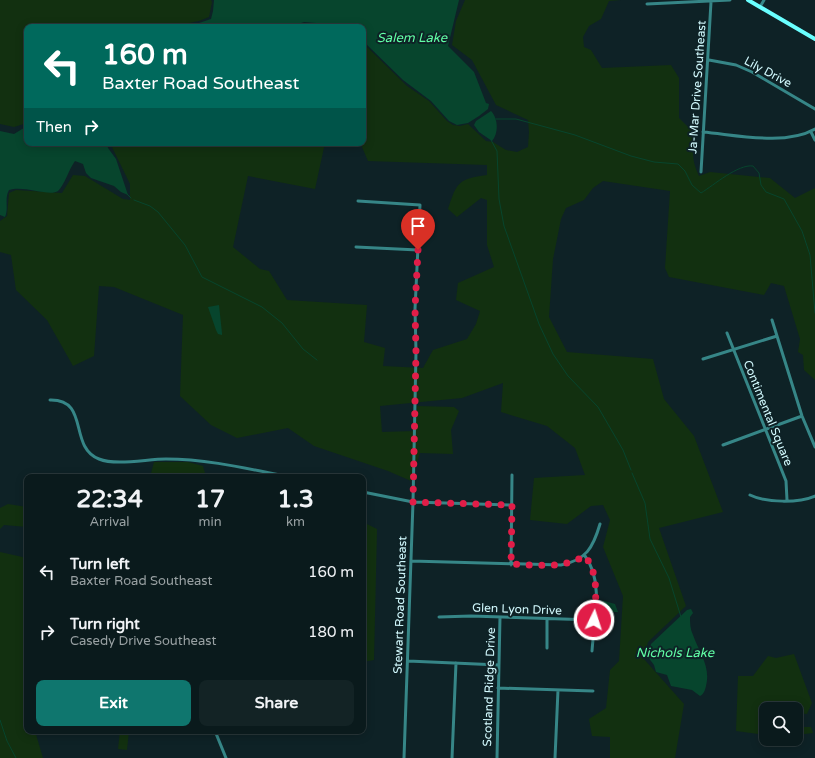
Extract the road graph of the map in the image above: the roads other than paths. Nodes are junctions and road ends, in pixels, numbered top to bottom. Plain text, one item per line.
1 (730, 0) edge
2 (748, 0) edge
3 (764, 0) edge
4 (711, 2) junction
5 (647, 4) dead end
6 (760, 7) junction
7 (815, 39) edge
8 (709, 60) junction
9 (815, 109) edge
10 (815, 129) edge
11 (703, 132) junction
12 (811, 132) junction
13 (815, 140) edge
14 (701, 172) dead end
15 (358, 201) dead end
16 (356, 247) dead end
17 (418, 250) junction
18 (772, 320) dead end
19 (728, 333) dead end
20 (777, 336) junction
21 (733, 349) junction
22 (703, 359) dead end
23 (50, 400) dead end
24 (802, 416) junction
25 (766, 429) junction
26 (723, 445) dead end
27 (815, 447) edge
28 (275, 474) edge
29 (512, 475) dead end
30 (366, 493) edge
31 (750, 495) dead end
32 (815, 496) edge
33 (787, 500) junction
34 (413, 502) junction
35 (512, 505) junction
36 (600, 524) dead end
37 (585, 556) junction
38 (410, 562) junction
39 (511, 564) junction
40 (439, 617) dead end
41 (500, 617) junction
42 (547, 619) junction
43 (594, 620) junction
44 (547, 648) dead end
45 (592, 651) dead end
46 (408, 661) junction
47 (456, 663) junction
48 (499, 665) junction
49 (498, 688) junction
50 (558, 690) junction
51 (593, 691) dead end
52 (216, 734) edge
53 (226, 758) edge
54 (404, 758) edge
55 (452, 758) edge
56 (497, 758) edge
57 (555, 758) edge

1 - 4 street
2 - 6 main road
3 - 6 street
4 - 5 street
4 - 8 street, Ja-Mar Drive Southeast
6 - 7 main road
8 - 9 street, Lily Drive
8 - 11 street, Ja-Mar Drive Southeast
10 - 12 street
11 - 12 street
11 - 14 street, Ja-Mar Drive Southeast
12 - 13 street
15 - 17 street, Stewart Road Southeast
16 - 17 street
17 - 34 street, Stewart Road Southeast
18 - 20 street
19 - 21 street, Contimental Square
20 - 21 street
20 - 24 street
21 - 22 street
21 - 25 street, Contimental Square
23 - 28 street
24 - 25 street
24 - 27 street
25 - 26 street
25 - 33 street, Contimental Square
29 - 35 street
30 - 34 street
31 - 33 street
32 - 33 street
34 - 35 street
34 - 38 street, Stewart Road Southeast
35 - 39 street
36 - 37 street
37 - 39 street
37 - 43 street
38 - 39 street
38 - 46 street, Stewart Road Southeast
40 - 41 street, Glen Lyon Drive
41 - 42 street, Glen Lyon Drive
41 - 48 street, Scotland Ridge Drive
42 - 43 street, Glen Lyon Drive
42 - 44 street
43 - 45 street
46 - 47 street
46 - 54 street, Stewart Road Southeast
47 - 48 street
47 - 55 street
48 - 49 street, Scotland Ridge Drive
49 - 50 street
49 - 56 street, Scotland Ridge Drive
50 - 51 street
50 - 57 street
52 - 53 street

